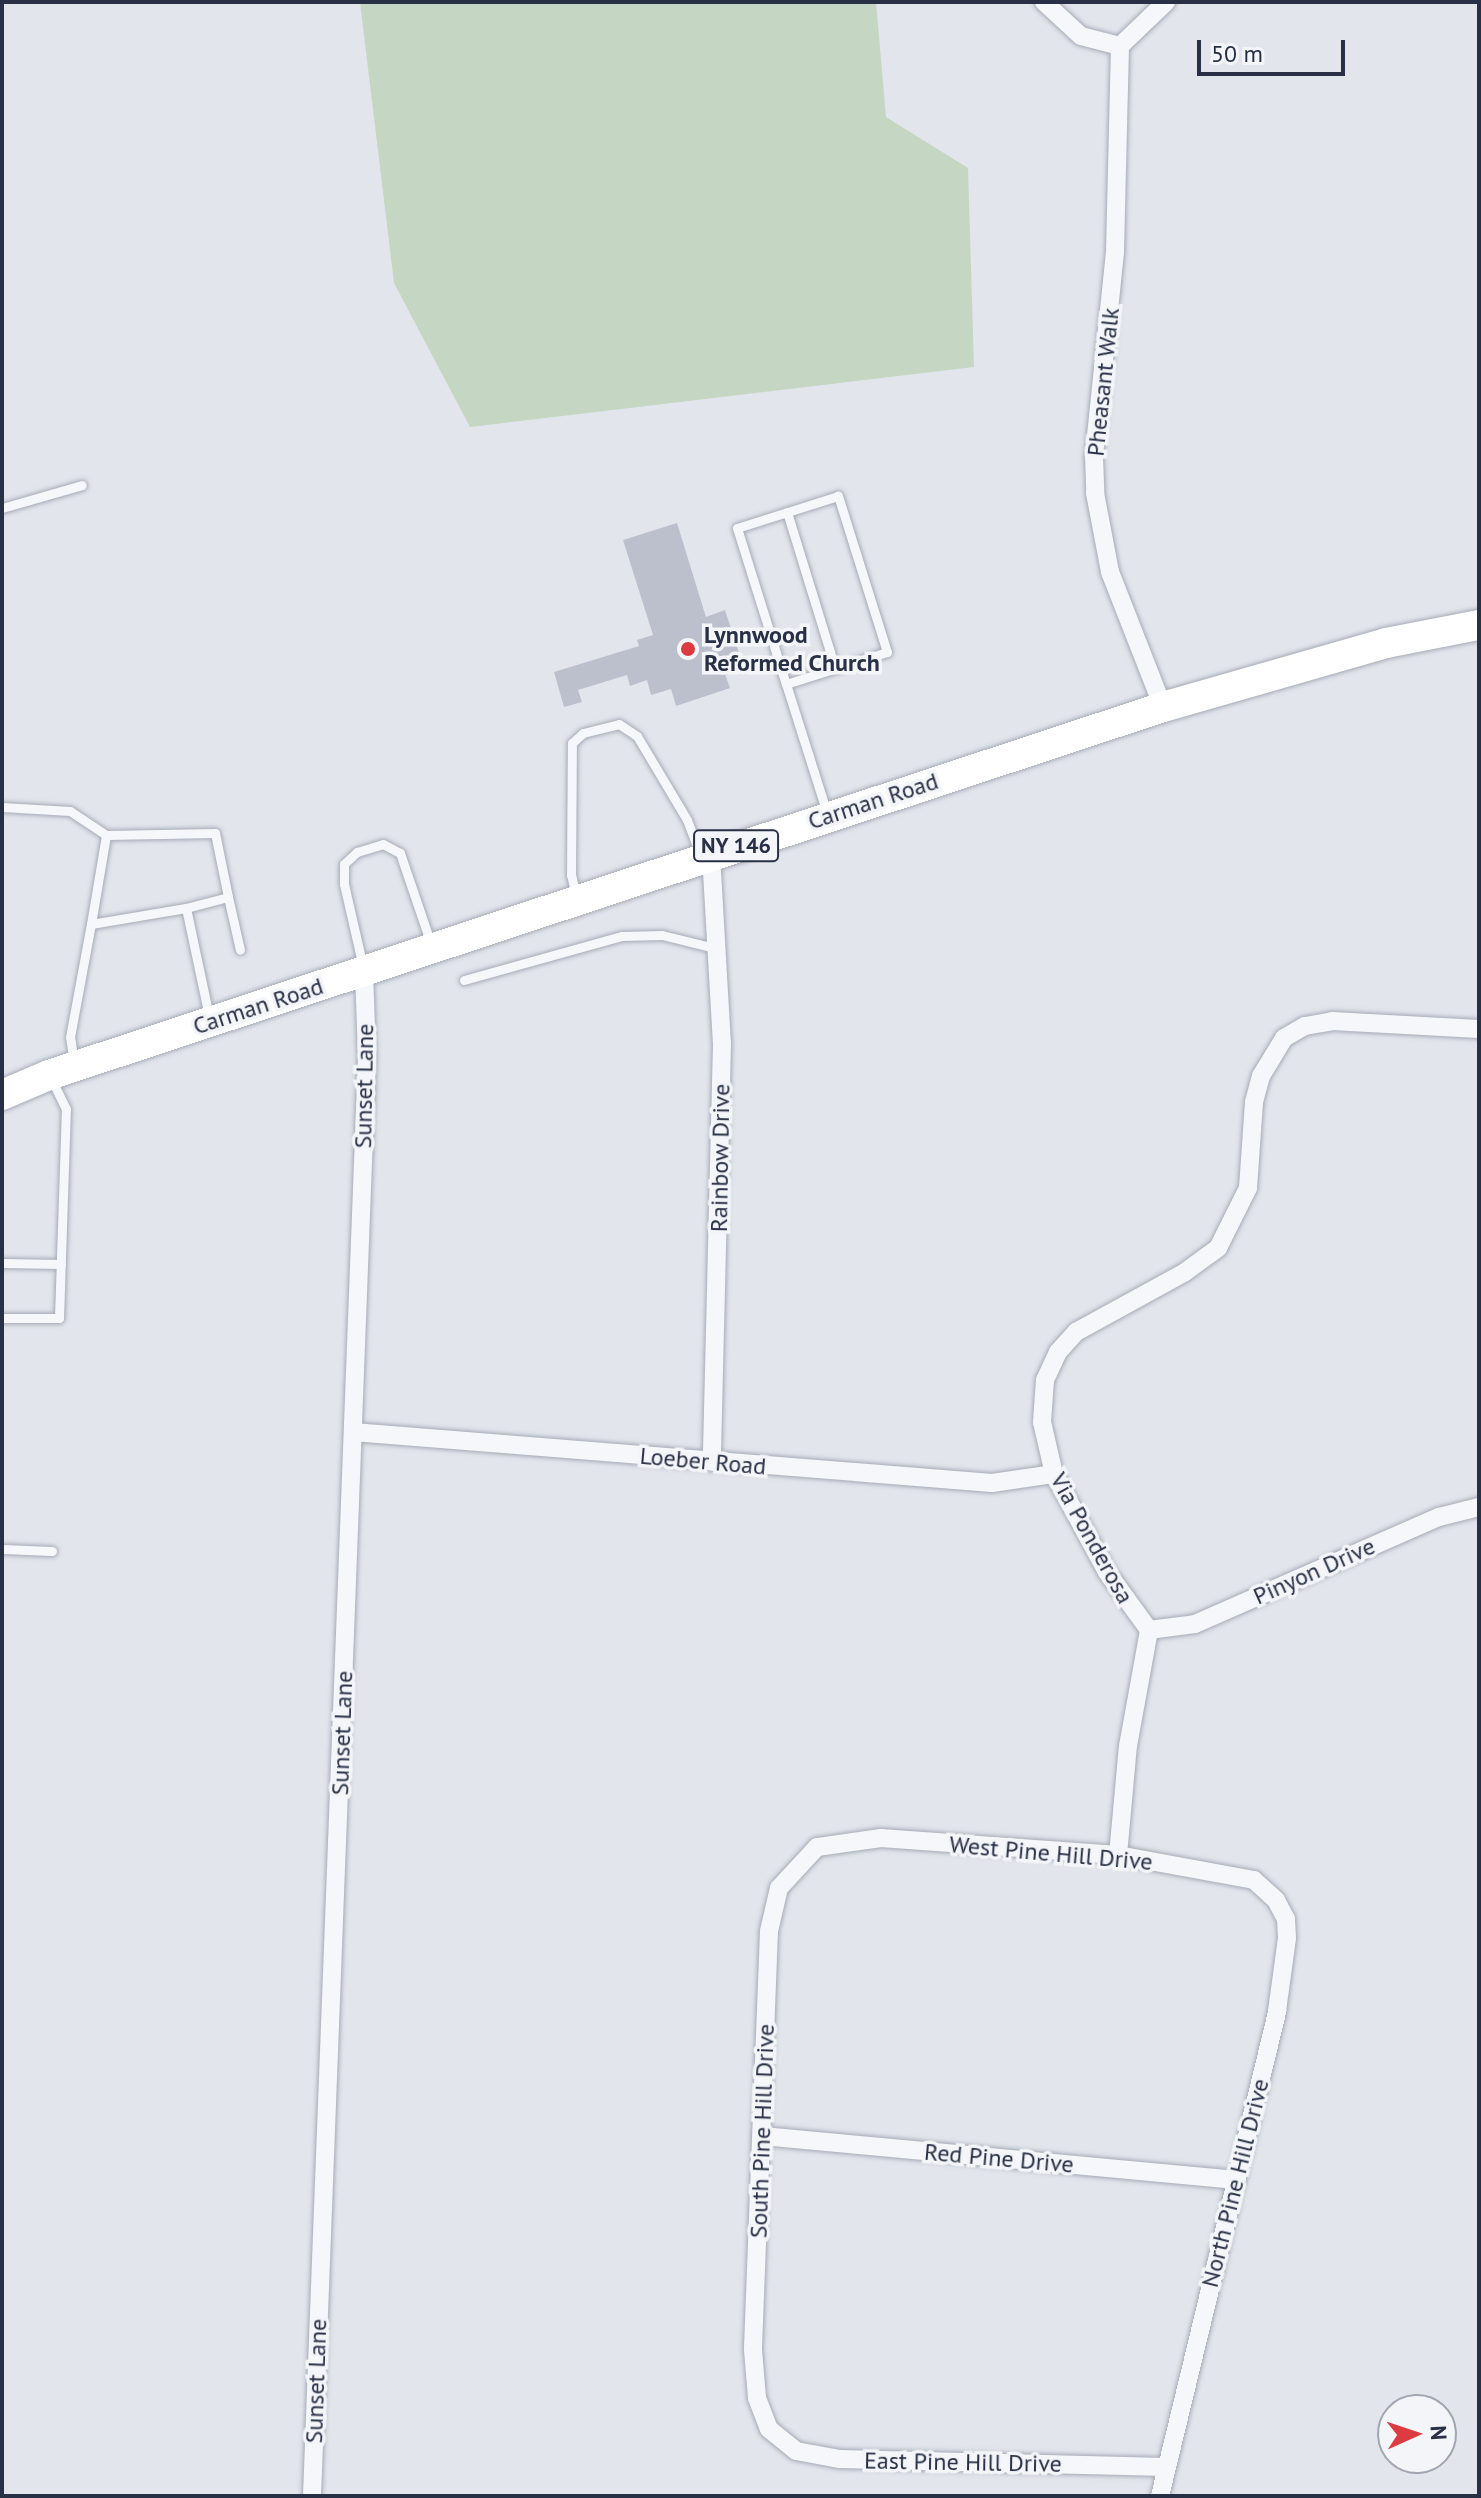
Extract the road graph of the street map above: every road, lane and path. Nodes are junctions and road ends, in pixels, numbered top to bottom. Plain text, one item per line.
1 (1044, 2) edge
2 (1166, 2) edge
3 (1120, 46) junction
4 (82, 485) dead end
5 (2, 508) edge
6 (787, 512) junction
7 (1479, 625) edge
8 (835, 668) junction
9 (786, 684) junction
10 (1163, 707) junction
11 (2, 807) edge
12 (828, 816) junction
13 (106, 835) junction
14 (706, 856) junction
15 (228, 897) junction
16 (577, 899) junction
17 (186, 908) junction
18 (91, 924) junction
19 (432, 948) junction
20 (719, 949) junction
21 (240, 950) dead end
22 (364, 970) junction
23 (464, 980) dead end
24 (210, 1021) junction
25 (1479, 1029) edge
26 (62, 1071) junction
27 (2, 1095) edge
28 (2, 1263) edge
29 (61, 1264) junction
30 (2, 1318) edge
31 (353, 1432) junction
32 (712, 1462) junction
33 (1054, 1474) junction
34 (1479, 1507) edge
35 (2, 1549) edge
36 (52, 1551) dead end
37 (1149, 1630) junction
38 (817, 1847) joint
39 (1118, 1855) junction
40 (1276, 1900) joint
41 (763, 2136) junction
42 (1236, 2180) junction
43 (769, 2429) joint
44 (1166, 2467) junction
45 (312, 2496) edge
46 (1160, 2496) edge

1 - 3 street
2 - 3 street
3 - 10 street, Pheasant Walk
4 - 5 lane
6 - 8 lane
6 - 8 lane
6 - 9 lane
7 - 10 main road, Carman Road / NY 146
8 - 9 lane
9 - 12 lane
10 - 12 main road, Carman Road / NY 146
11 - 13 lane
12 - 14 main road, Carman Road / NY 146
13 - 15 lane
13 - 18 lane
14 - 16 main road, Carman Road / NY 146
14 - 16 lane
14 - 20 street, Rainbow Drive
15 - 17 lane
15 - 21 lane
16 - 19 main road, Carman Road / NY 146
17 - 18 lane
17 - 24 lane
18 - 26 lane
19 - 22 main road, Carman Road / NY 146
19 - 22 lane
20 - 23 lane
20 - 32 street, Rainbow Drive
22 - 24 main road, Carman Road / NY 146
22 - 31 street, Sunset Lane
24 - 26 main road, Carman Road / NY 146
25 - 33 street, Via Ponderosa
26 - 27 main road, Carman Road / NY 146
26 - 29 lane
28 - 29 lane
29 - 30 lane
31 - 32 street, Loeber Road
31 - 45 street, Sunset Lane
32 - 33 street, Loeber Road
33 - 37 street, Via Ponderosa
34 - 37 street, Pinyon Drive
35 - 36 lane
37 - 39 street, Via Ponderosa
38 - 39 street, West Pine Hill Drive
38 - 41 street, South Pine Hill Drive
39 - 40 street, West Pine Hill Drive
40 - 42 street, North Pine Hill Drive
41 - 42 street, Red Pine Drive
41 - 43 street, South Pine Hill Drive
42 - 44 street, North Pine Hill Drive
43 - 44 street, East Pine Hill Drive
44 - 46 street, North Pine Hill Drive

